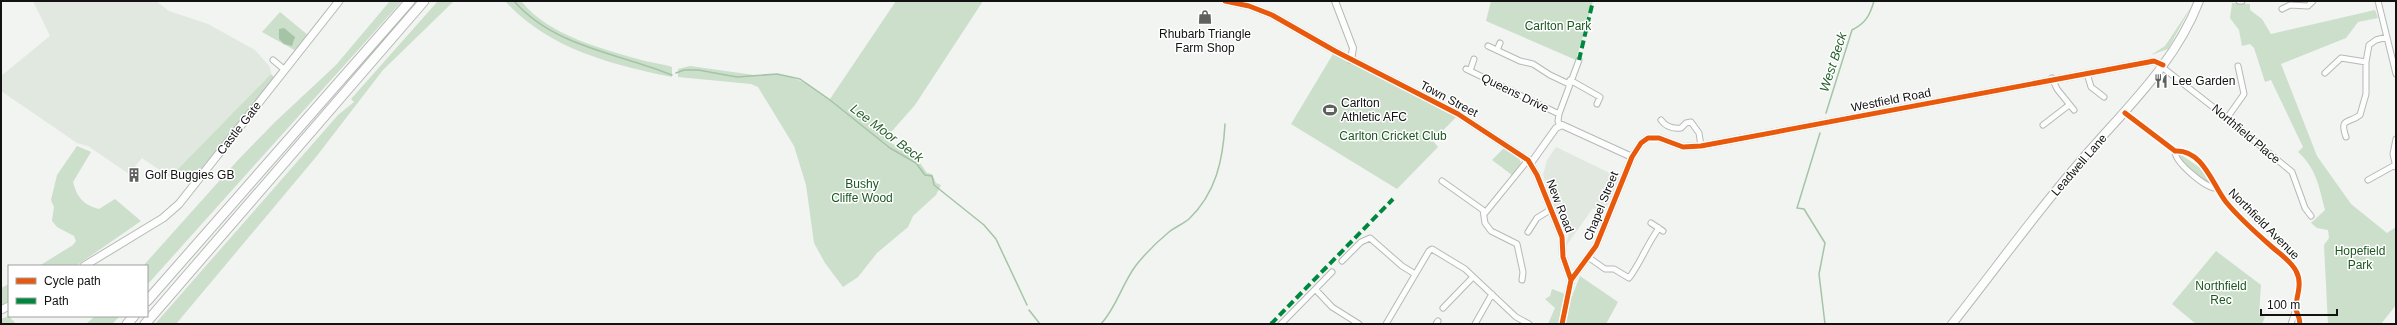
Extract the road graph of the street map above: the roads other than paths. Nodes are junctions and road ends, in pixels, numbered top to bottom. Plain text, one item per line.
1 (340, 1) edge
2 (410, 1) edge
3 (424, 1) edge
4 (1225, 1) edge
5 (1335, 1) edge
6 (2199, 1) edge
7 (2239, 1) edge
8 (2242, 1) edge
9 (2313, 1) edge
10 (2378, 1) edge
11 (2282, 9) dead end
12 (2387, 37) junction
13 (1500, 43) dead end
14 (1488, 46) dead end
15 (1497, 50) junction
16 (1474, 59) dead end
17 (273, 60) dead end
18 (1351, 60) junction
19 (1578, 60) dead end
20 (2366, 62) junction
21 (2162, 66) junction
22 (2238, 66) dead end
23 (2395, 67) edge
24 (285, 70) junction
25 (2087, 72) junction
26 (2325, 73) dead end
27 (2396, 74) edge
28 (2052, 78) junction
29 (1570, 82) junction
30 (2366, 86) junction
31 (2374, 86) dead end
32 (2104, 98) dead end
33 (1597, 104) dead end
34 (2069, 105) junction
35 (2074, 110) dead end
36 (2125, 113) junction
37 (1559, 114) junction
38 (2227, 118) junction
39 (1661, 120) dead end
40 (2043, 125) dead end
41 (1560, 126) junction
42 (2346, 137) dead end
43 (2396, 139) edge
44 (1701, 146) junction
45 (2175, 152) junction
46 (1632, 157) junction
47 (1529, 162) junction
48 (2395, 166) edge
49 (2368, 180) dead end
50 (1442, 181) dead end
51 (2215, 188) junction
52 (1550, 210) junction
53 (1485, 213) junction
54 (2311, 216) dead end
55 (1651, 223) dead end
56 (1528, 232) dead end
57 (1588, 258) junction
58 (1342, 261) dead end
59 (86, 265) edge
60 (1332, 272) dead end
61 (1415, 274) junction
62 (1473, 277) junction
63 (1522, 280) dead end
64 (1571, 280) junction
65 (1316, 290) junction
66 (1492, 294) junction
67 (148, 300) edge
68 (1443, 308) dead end
69 (2296, 309) junction
70 (145, 324) edge
71 (1281, 324) edge
72 (1359, 324) edge
73 (1386, 324) edge
74 (1475, 324) edge
75 (1529, 324) edge
76 (1562, 324) edge
77 (1952, 324) edge
78 (2291, 324) edge
79 (2300, 324) edge

1 - 24 main road, Castle Gate
2 - 67 highway
3 - 70 highway
4 - 18 street, Town Street
5 - 18 street
6 - 21 main road, Leadwell Lane
7 - 8 street
9 - 11 street
10 - 12 street
12 - 20 street
12 - 23 street
13 - 15 street
14 - 15 street
15 - 29 street
16 - 37 street, Queens Drive
17 - 24 street
18 - 47 street, Town Street
19 - 29 street
20 - 26 street
20 - 30 street
21 - 25 street, Westfield Road
21 - 36 main road, Leadwell Lane
21 - 38 street, Northfield Place
22 - 38 street
23 - 27 street
24 - 59 main road, Castle Gate
25 - 28 street, Westfield Road
25 - 32 street
28 - 34 street
28 - 44 street, Westfield Road
29 - 33 street
29 - 37 street
30 - 31 street
30 - 42 street
34 - 35 street
34 - 40 street
36 - 45 street, Northfield Avenue
36 - 77 main road, Leadwell Lane
37 - 41 street
38 - 54 street, Northfield Place
39 - 44 street
41 - 46 street
41 - 47 street
43 - 48 street
44 - 46 street, Westfield Road
45 - 51 street, Northfield Avenue
45 - 51 street, Northfield Avenue
46 - 57 street, Chapel Street
47 - 52 street, New Road
47 - 53 street
48 - 49 street
50 - 53 street
51 - 69 street, Northfield Avenue
52 - 56 street
52 - 64 street, New Road
53 - 63 street
55 - 57 street
57 - 64 street, Chapel Street
58 - 61 street
60 - 65 street
61 - 62 street
61 - 73 street
62 - 66 street
62 - 68 street
64 - 76 street
65 - 71 street
65 - 72 street
66 - 74 street
66 - 75 street
69 - 78 street, Northfield Avenue
69 - 79 street, Northfield Avenue

